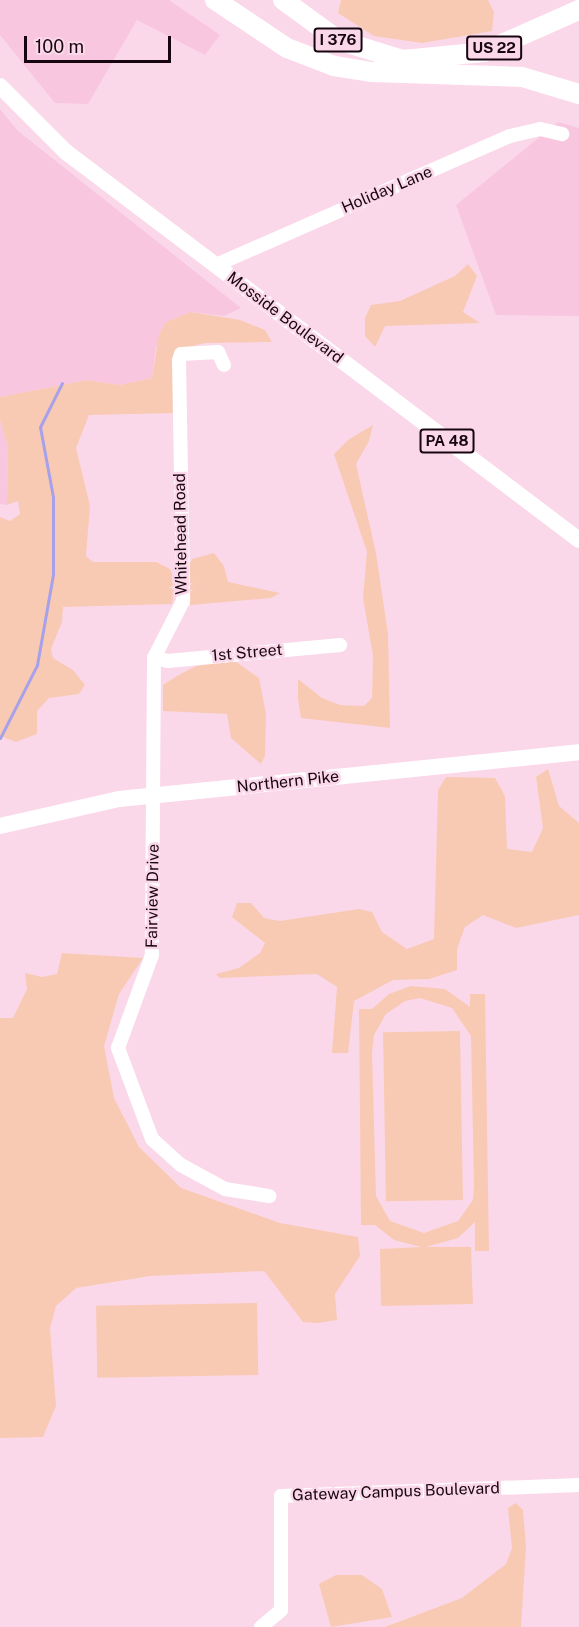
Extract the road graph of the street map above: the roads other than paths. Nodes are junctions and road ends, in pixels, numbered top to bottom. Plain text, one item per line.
1 (215, 0) edge
2 (284, 0) edge
3 (579, 10) edge
4 (403, 60) junction
5 (480, 75) junction
6 (0, 86) edge
7 (579, 94) edge
8 (562, 134) dead end
9 (216, 265) junction
10 (224, 365) dead end
11 (579, 540) edge
12 (340, 645) dead end
13 (153, 658) junction
14 (579, 752) edge
15 (155, 795) junction
16 (0, 826) edge
17 (269, 1196) dead end
18 (579, 1485) edge
19 (261, 1627) edge

1 - 5 highway
2 - 4 highway, I 376
3 - 4 highway, US 22
4 - 5 highway
5 - 7 highway
6 - 9 main road, Mosside Boulevard / PA 48
8 - 9 street, Holiday Lane
9 - 11 main road, Mosside Boulevard / PA 48
10 - 13 street, Whitehead Road
12 - 13 street, 1st Street
13 - 15 street, Whitehead Road
14 - 15 main road, Northern Pike
15 - 16 main road, Northern Pike
15 - 17 street, Fairview Drive
18 - 19 street, Gateway Campus Boulevard

